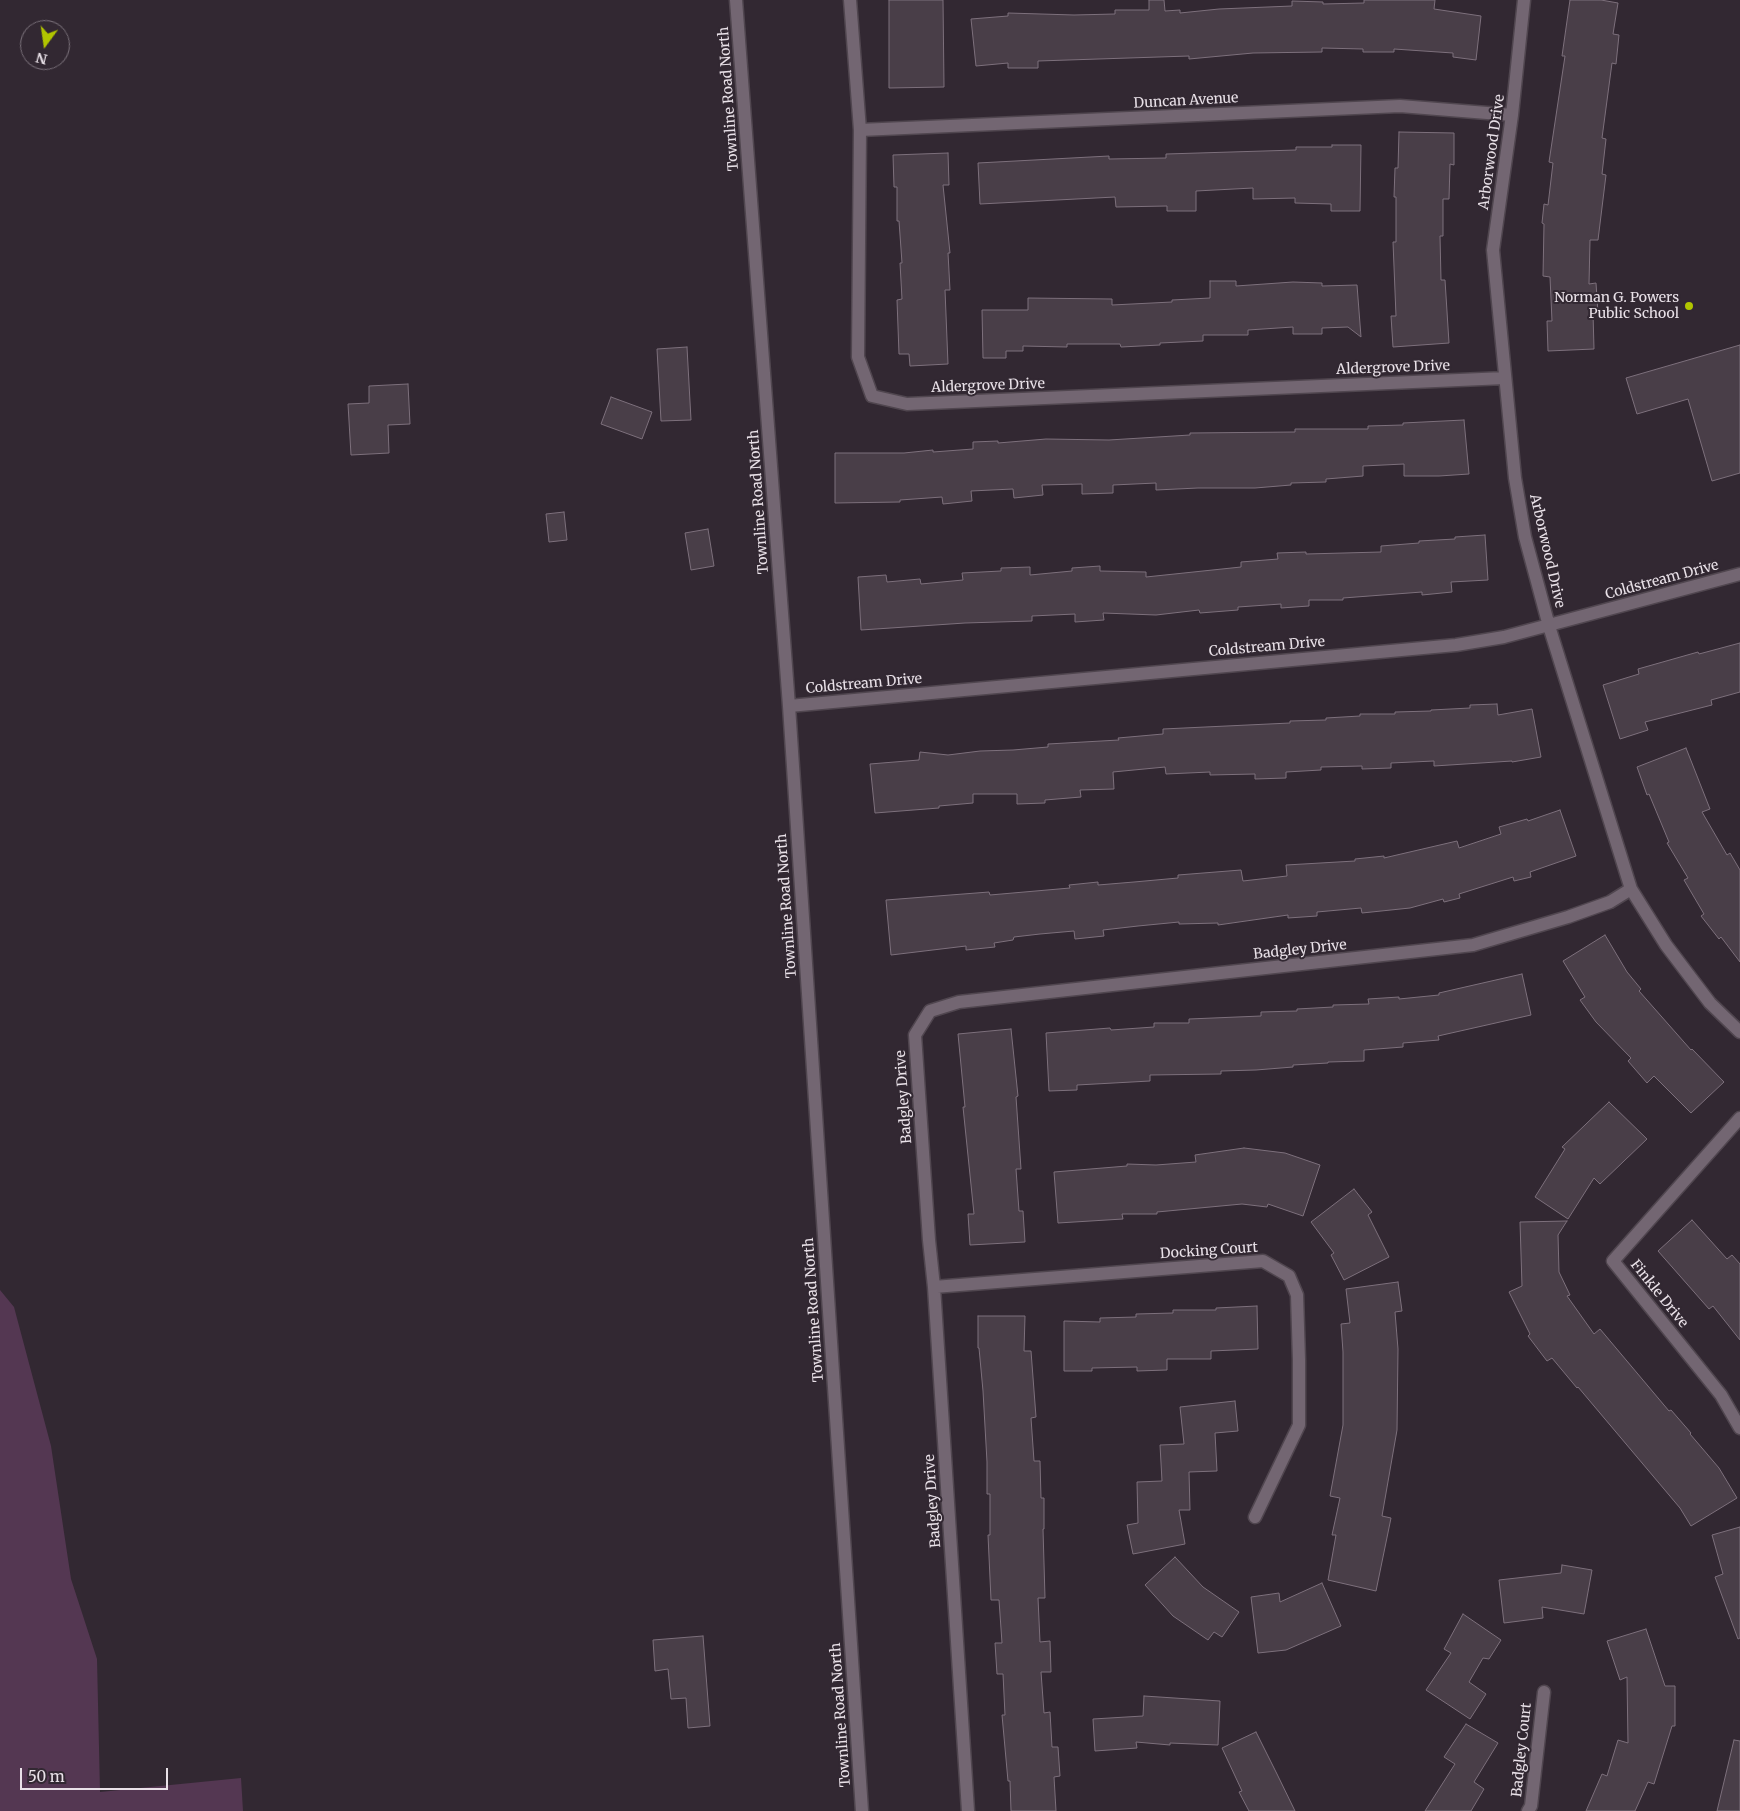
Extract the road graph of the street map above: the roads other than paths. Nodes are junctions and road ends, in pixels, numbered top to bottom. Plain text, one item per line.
1 (736, 0) edge
2 (850, 0) edge
3 (1524, 0) edge
4 (1512, 115) junction
5 (860, 130) junction
6 (1505, 378) junction
7 (1740, 574) edge
8 (1549, 626) junction
9 (789, 706) junction
10 (1631, 889) junction
11 (1740, 1032) edge
12 (1740, 1118) edge
13 (934, 1287) junction
14 (1740, 1428) edge
15 (1255, 1517) dead end
16 (1544, 1692) dead end
17 (862, 1811) edge
18 (968, 1811) edge
19 (1528, 1811) edge

1 - 9 street, Townline Road North
2 - 5 street, Aldergrove Drive
3 - 4 street, Arborwood Drive
4 - 5 street, Duncan Avenue
4 - 6 street, Arborwood Drive
5 - 6 street, Aldergrove Drive
6 - 8 street, Arborwood Drive
7 - 8 street, Coldstream Drive
8 - 9 street, Coldstream Drive
8 - 10 street, Arborwood Drive
9 - 17 street, Townline Road North
10 - 11 street, Arborwood Drive
10 - 13 street, Badgley Drive
12 - 14 street, Finkle Drive
13 - 15 street, Docking Court
13 - 18 street, Badgley Drive
16 - 19 street, Badgley Court

